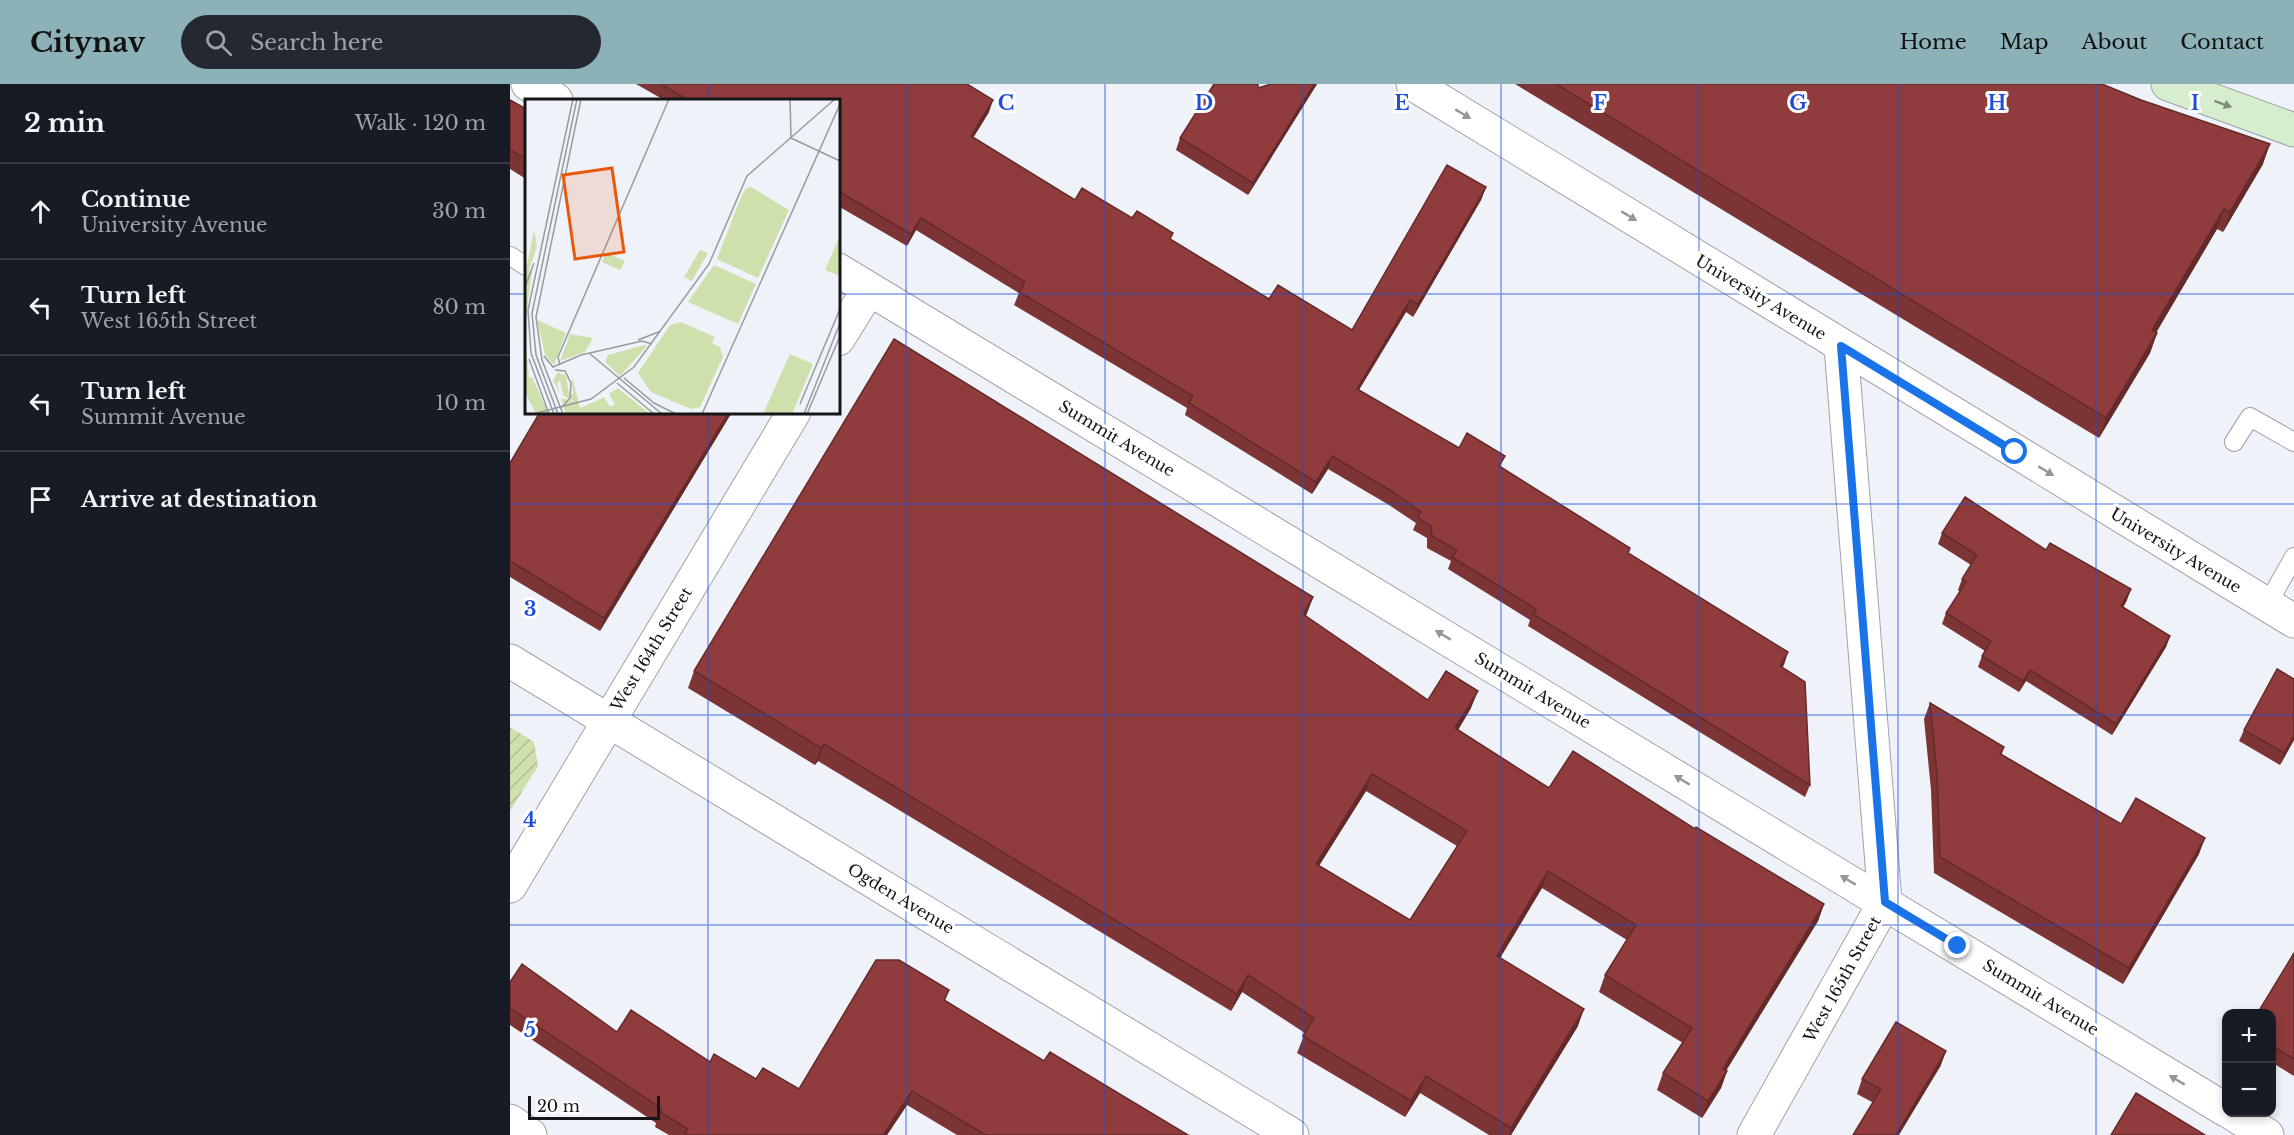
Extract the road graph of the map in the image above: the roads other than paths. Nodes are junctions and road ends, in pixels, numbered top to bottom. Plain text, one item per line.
1 (528, 84) edge
2 (1413, 84) edge
3 (2168, 84) edge
4 (554, 99) edge
5 (2294, 130) edge
6 (510, 256) edge
7 (525, 265) edge
8 (840, 271) edge
9 (869, 289) junction
10 (840, 336) edge
11 (1841, 346) junction
12 (793, 414) edge
13 (2234, 442) dead end
14 (2294, 442) edge
15 (2294, 557) edge
16 (2280, 613) edge
17 (510, 661) edge
18 (608, 720) junction
19 (510, 886) edge
20 (1885, 902) junction
21 (2222, 1107) edge
22 (2238, 1117) edge
23 (510, 1121) edge
24 (530, 1135) edge
25 (1292, 1135) edge
26 (1754, 1135) edge
27 (2267, 1135) edge

1 - 4 street
2 -> 11 street, University Avenue
3 -> 5 main road
6 - 7 lane
8 - 9 street, Summit Avenue
9 - 10 street
20 -> 9 street, Summit Avenue
11 -> 16 street, University Avenue
11 - 20 street, West 165th Street
12 - 18 street, West 164th Street
13 - 14 lane
15 - 16 lane
17 - 18 street, Ogden Avenue
18 - 19 street, West 164th Street
18 - 25 street, Ogden Avenue
21 -> 20 street, Summit Avenue
20 - 26 street, West 165th Street
22 - 27 street, Summit Avenue
23 - 24 street

